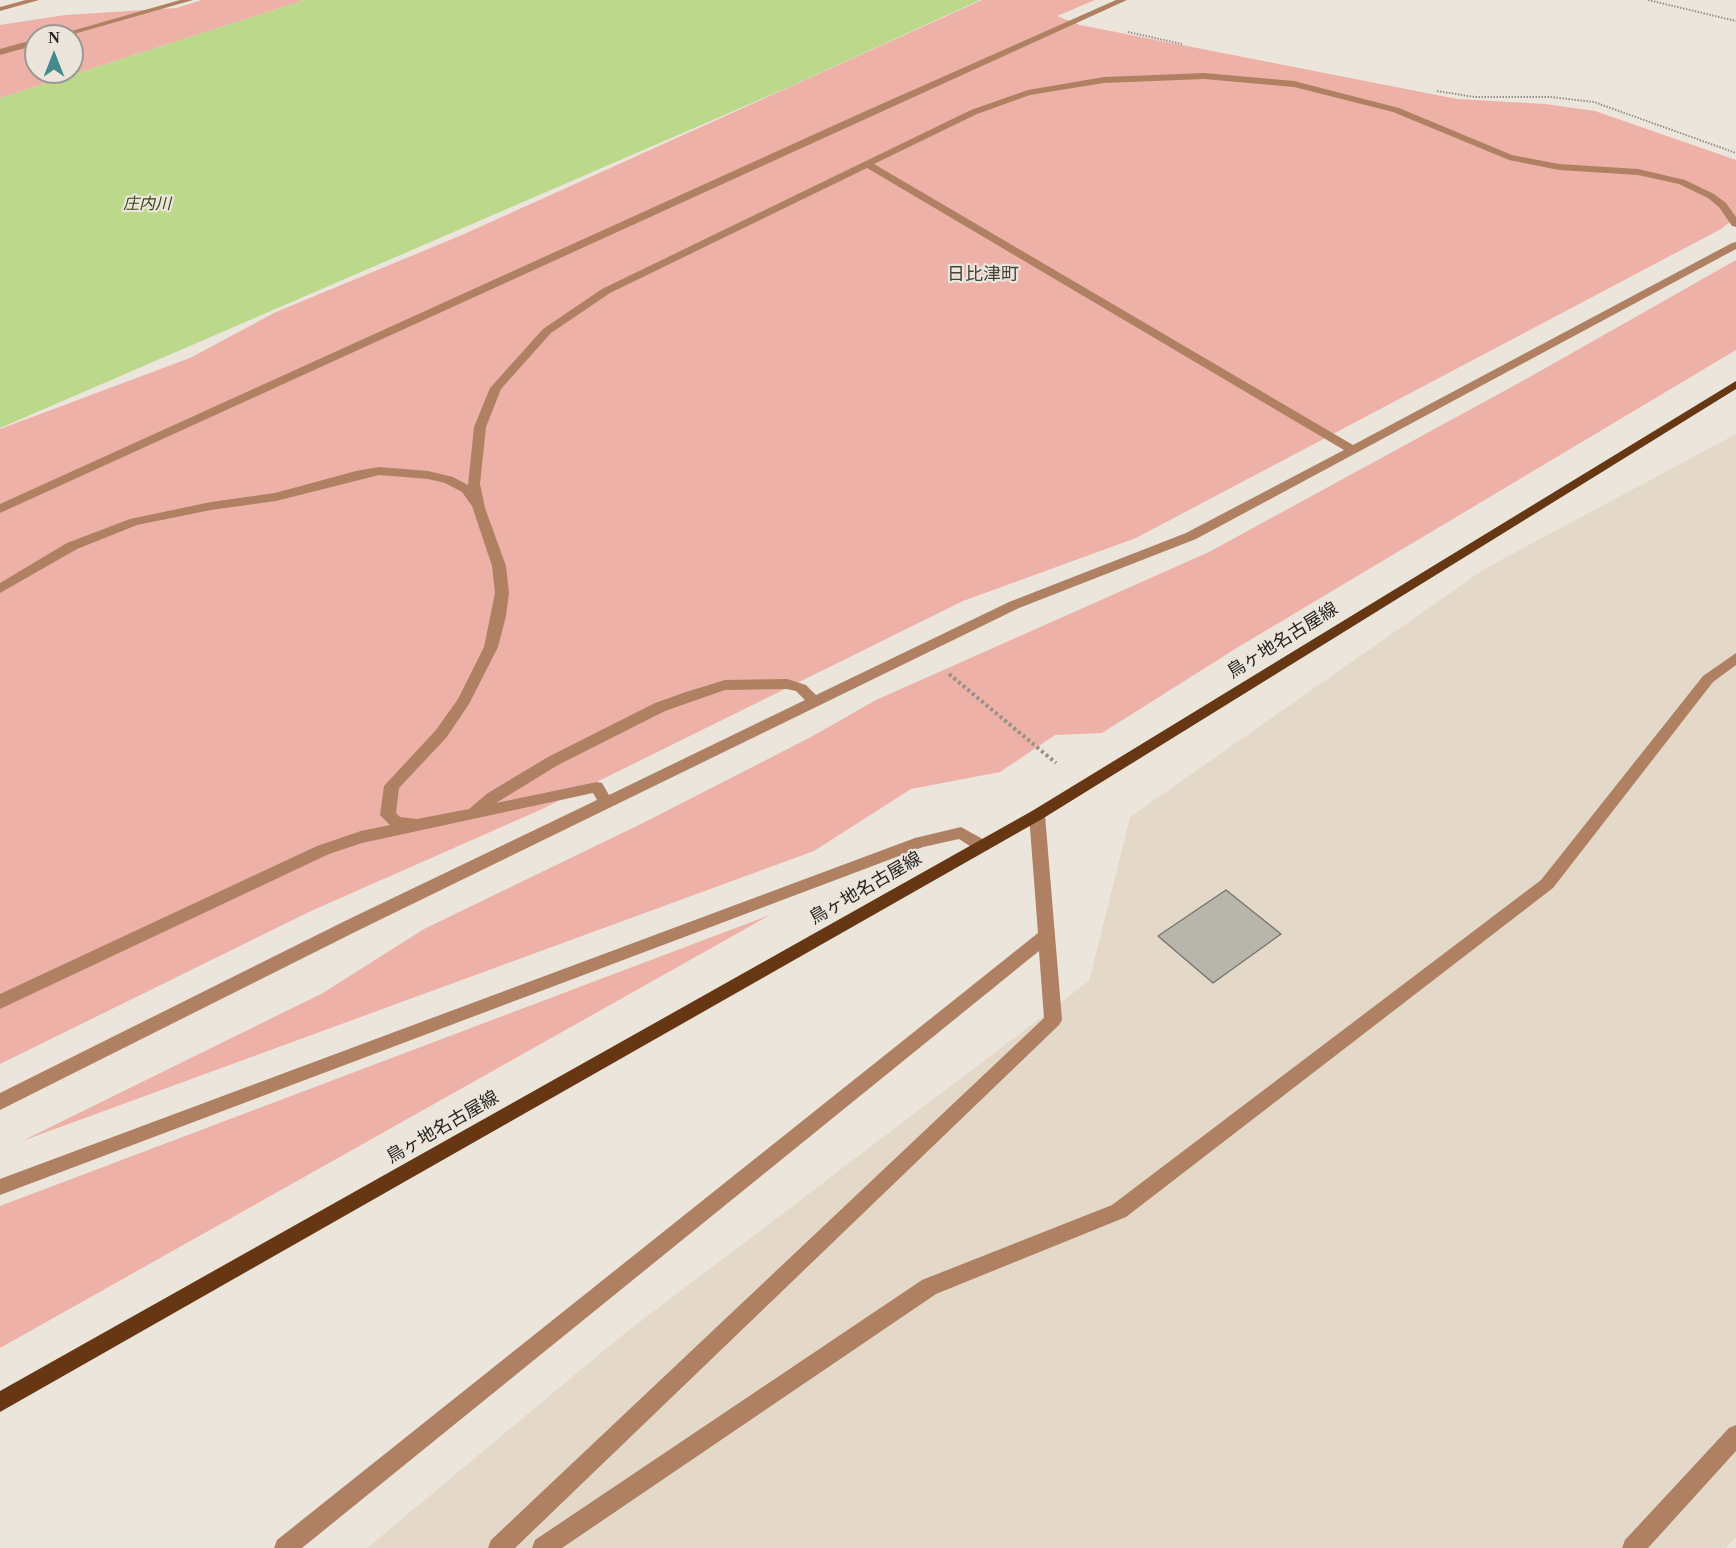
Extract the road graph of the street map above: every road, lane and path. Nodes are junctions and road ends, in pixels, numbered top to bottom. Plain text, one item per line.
1 (35, 0) edge
2 (189, 0) edge
3 (1123, 0) edge
4 (1648, 0) edge
5 (0, 9) edge
6 (1736, 21) edge
7 (84, 29) edge
8 (24, 45) edge
9 (0, 51) edge
10 (867, 164) junction
11 (1736, 224) edge
12 (1736, 245) edge
13 (1736, 384) edge
14 (1353, 450) junction
15 (479, 508) junction
16 (0, 509) edge
17 (0, 589) edge
18 (921, 650) junction
19 (1736, 658) edge
20 (815, 702) junction
21 (1083, 787) junction
22 (606, 803) junction
23 (471, 815) junction
24 (1037, 815) junction
25 (416, 825) junction
26 (981, 846) junction
27 (1046, 936) junction
28 (0, 1002) edge
29 (0, 1102) edge
30 (0, 1187) edge
31 (0, 1402) edge
32 (1736, 1435) edge
33 (285, 1548) edge
34 (498, 1548) edge
35 (543, 1548) edge
36 (1633, 1548) edge

1 - 5 street
2 - 7 street
3 - 16 street
4 - 6 path
8 - 9 street
10 - 11 street
10 - 14 street
10 - 15 street
12 - 14 street
13 - 21 main road, 鳥ヶ地名古屋線
14 - 18 street
15 - 17 street
15 - 25 street
18 - 20 street
18 - 21 path
19 - 35 street
20 - 22 street
20 - 23 street
21 - 24 main road, 鳥ヶ地名古屋線
22 - 23 street
22 - 29 street
23 - 25 street
24 - 26 main road, 鳥ヶ地名古屋線
24 - 27 street
25 - 28 street
26 - 30 street
26 - 31 main road, 鳥ヶ地名古屋線
27 - 33 street
27 - 34 street
32 - 36 street

